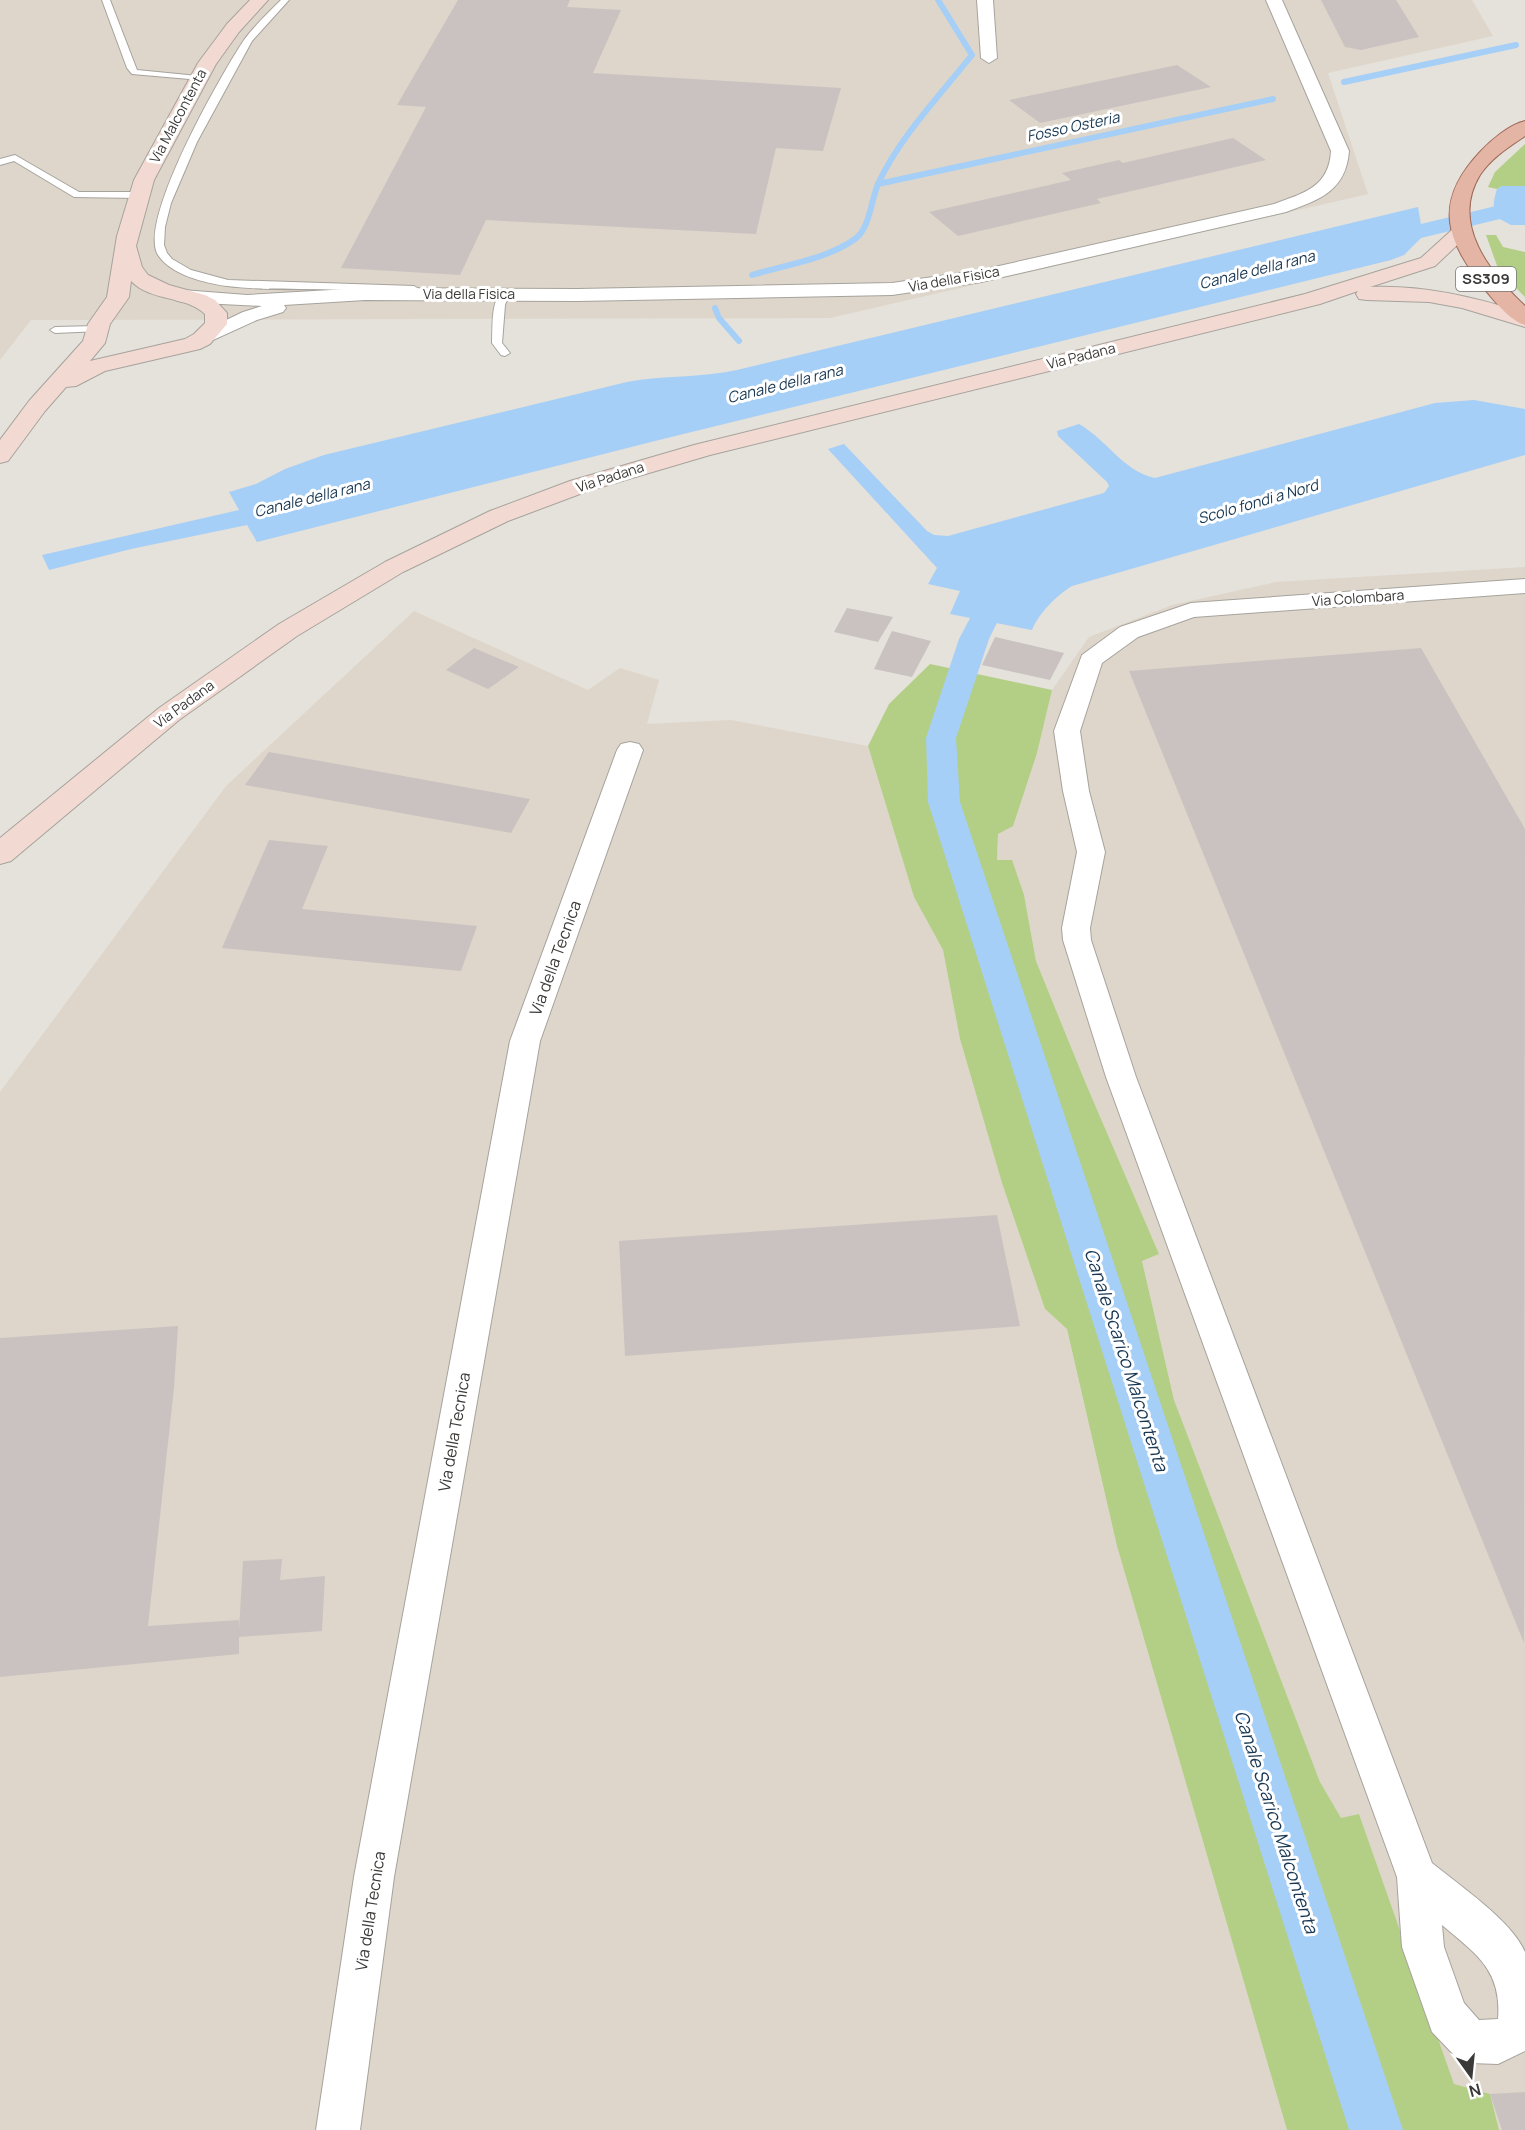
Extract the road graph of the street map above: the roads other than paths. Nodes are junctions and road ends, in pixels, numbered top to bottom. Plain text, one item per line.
1 (106, 0) edge
2 (985, 0) edge
3 (1274, 0) edge
4 (256, 3) edge
5 (281, 3) edge
6 (290, 8) dead end
7 (989, 58) dead end
8 (198, 78) junction
9 (1525, 126) edge
10 (0, 162) edge
11 (138, 195) junction
12 (1461, 232) junction
13 (126, 247) junction
14 (365, 294) junction
15 (497, 294) junction
16 (182, 296) junction
17 (1312, 299) junction
18 (1525, 319) edge
19 (100, 325) junction
20 (55, 330) dead end
21 (202, 339) junction
22 (163, 352) junction
23 (505, 353) dead end
24 (37, 406) junction
25 (0, 456) edge
26 (1525, 586) edge
27 (630, 750) dead end
28 (0, 854) edge
29 (1417, 1877) dead end
30 (338, 2130) edge

1 - 8 lane
2 - 7 street
3 - 15 street, Via della Fisica
4 - 5 lane
4 - 8 main road, Via Malcontenta
5 - 6 lane
5 - 15 lane
8 - 11 main road, Via Malcontenta
9 - 12 main road, SS309
10 - 11 lane
11 - 13 main road, Via Malcontenta
12 - 17 main road, Via Padana
12 - 18 main road, SS309
13 - 16 main road, Via Malcontenta
13 - 19 main road, Via Malcontenta
14 - 15 street, Via della Fisica
14 - 16 street, Via della Fisica
14 - 21 street, Via della Fisica
15 - 23 lane
16 - 19 main road, Via Malcontenta
16 - 21 main road, Via Malcontenta
17 - 18 main road, Via Padana
17 - 28 main road, Via Padana
19 - 20 lane
19 - 22 main road, Via Malcontenta
19 - 24 main road, Via Malcontenta
21 - 22 main road, Via Malcontenta
22 - 24 main road, Via Malcontenta
24 - 25 main road, Via Malcontenta
26 - 29 street, Via Colombara
27 - 30 street, Via della Tecnica

